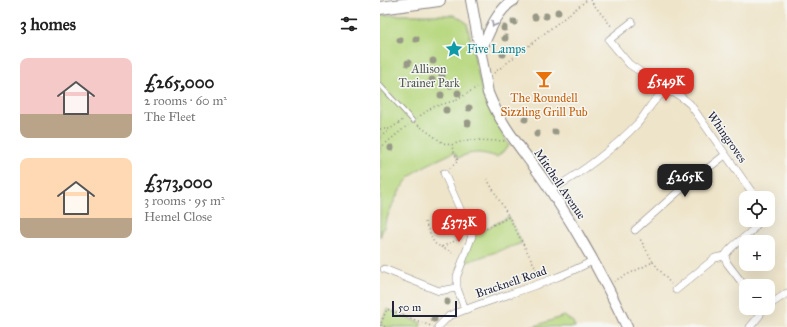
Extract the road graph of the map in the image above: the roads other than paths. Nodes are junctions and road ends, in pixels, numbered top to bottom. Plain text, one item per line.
1 (440, 0) edge
2 (471, 0) edge
3 (514, 0) edge
4 (380, 8) edge
5 (632, 22) dead end
6 (480, 52) junction
7 (380, 85) edge
8 (663, 93) junction
9 (414, 120) road end
10 (726, 155) junction
11 (444, 173) road end
12 (551, 190) junction
13 (751, 191) edge
14 (756, 227) edge
15 (635, 230) road end
16 (725, 256) junction
17 (594, 260) junction
18 (384, 269) dead end
19 (739, 279) edge
20 (457, 288) junction
21 (676, 290) road end
22 (787, 293) edge
23 (775, 301) edge
24 (465, 309) junction
25 (760, 315) edge
26 (438, 327) edge
27 (627, 327) edge
28 (750, 327) edge

1 - 4 main road
2 - 6 street, Mitchell Avenue
3 -> 6 street
5 - 8 street
6 - 12 street, Mitchell Avenue
7 - 9 lane
8 - 10 street, Whingroves
8 - 12 street
10 - 13 street, Whingroves
10 - 15 street
11 - 20 street
12 - 17 street, Mitchell Avenue
14 - 16 street
16 - 19 street
16 - 21 street
17 - 24 street, Bracknell Road
17 - 27 street, Mitchell Avenue
18 - 20 street
20 - 24 street
22 - 23 street
24 - 26 street, Bracknell Road
25 - 28 street

